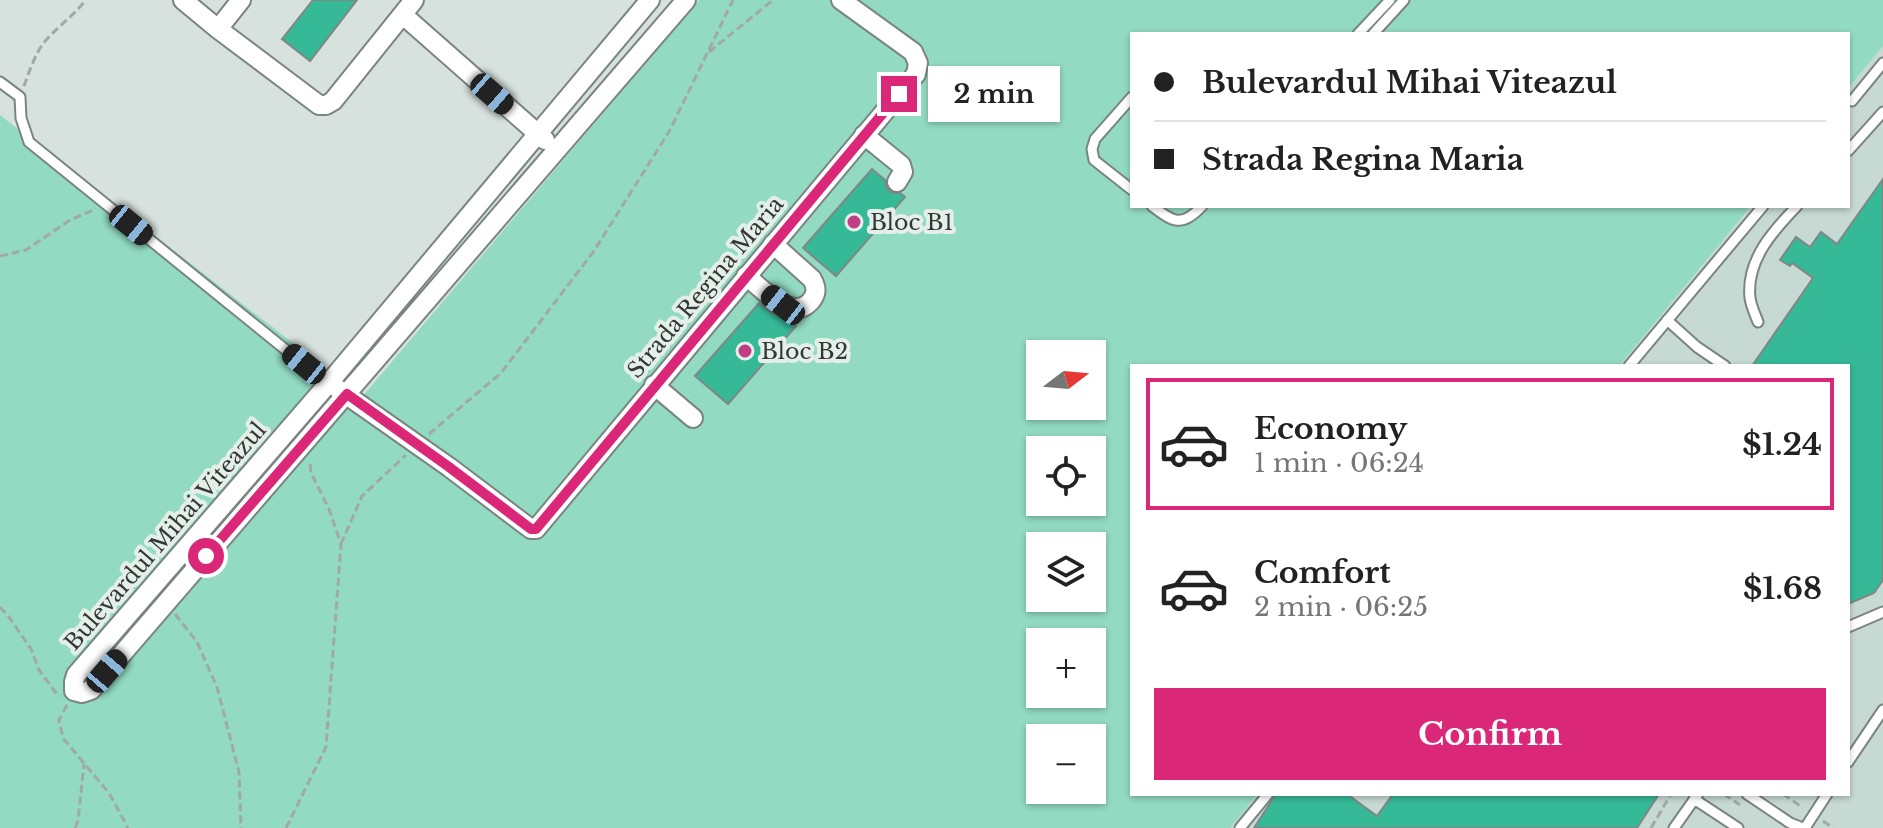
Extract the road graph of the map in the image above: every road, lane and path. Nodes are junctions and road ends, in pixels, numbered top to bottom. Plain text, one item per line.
1 (86, 0) edge
2 (183, 0) edge
3 (241, 0) edge
4 (650, 0) edge
5 (686, 0) edge
6 (733, 0) edge
7 (773, 0) edge
8 (841, 0) edge
9 (1390, 0) edge
10 (1404, 0) edge
11 (408, 7) edge
12 (218, 29) junction
13 (1360, 32) edge
14 (1375, 32) edge
15 (706, 55) junction
16 (1883, 63) edge
17 (1883, 77) edge
18 (0, 82) edge
19 (20, 97) junction
20 (1130, 99) edge
21 (1850, 103) edge
22 (1883, 112) edge
23 (537, 133) junction
24 (864, 135) junction
25 (1850, 149) edge
26 (556, 151) junction
27 (897, 182) dead end
28 (1130, 188) edge
29 (107, 205) junction
30 (1155, 208) edge
31 (1200, 208) edge
32 (1761, 208) edge
33 (1795, 208) edge
34 (773, 244) junction
35 (0, 256) edge
36 (746, 276) junction
37 (1667, 320) junction
38 (1758, 322) dead end
39 (1633, 364) edge
40 (1722, 364) edge
41 (328, 384) junction
42 (654, 385) junction
43 (347, 394) junction
44 (693, 418) dead end
45 (307, 439) junction
46 (417, 445) junction
47 (341, 544) junction
48 (138, 602) junction
49 (0, 607) edge
50 (161, 609) junction
51 (1883, 612) edge
52 (1850, 626) edge
53 (1883, 710) edge
54 (1850, 759) edge
55 (84, 764) junction
56 (1266, 796) edge
57 (1670, 796) edge
58 (1750, 796) edge
59 (1826, 796) edge
60 (1696, 797) edge
61 (75, 828) edge
62 (128, 828) edge
63 (241, 828) edge
64 (286, 828) edge
65 (1240, 828) edge
66 (1651, 828) edge
67 (1674, 828) edge
68 (1738, 828) edge
69 (1804, 828) edge

1 - 19 path
2 - 12 street
3 - 12 street
4 - 23 street, Bulevardul Mihai Viteazul
5 - 26 street, Bulevardul Mihai Viteazul
6 - 15 path
7 - 15 path
8 - 24 street, Strada Regina Maria
9 - 13 lane
10 - 14 lane
11 - 12 street
11 - 23 street
15 - 46 path
16 - 21 lane
17 - 21 lane
18 - 19 lane
19 - 29 lane
20 - 28 lane
22 - 25 lane
23 - 26 street
23 - 41 street, Bulevardul Mihai Viteazul
24 - 27 street
24 - 34 street, Strada Regina Maria
26 - 43 street, Bulevardul Mihai Viteazul
29 - 35 path
29 - 41 lane
30 - 31 lane
32 - 37 lane
33 - 38 lane
34 - 36 street, Strada Regina Maria
34 - 36 street
36 - 42 street, Strada Regina Maria
37 - 39 lane
37 - 40 lane
41 - 43 street
41 - 48 street, Bulevardul Mihai Viteazul
42 - 44 street
42 - 46 street, Strada Regina Maria
43 - 45 street, Bulevardul Mihai Viteazul
43 - 46 street
45 - 47 path
45 - 50 street, Bulevardul Mihai Viteazul
46 - 47 path
47 - 64 path
48 - 50 street
48 - 50 street, Bulevardul Mihai Viteazul
49 - 55 path
50 - 63 path
51 - 52 lane
53 - 54 lane
55 - 61 path
55 - 62 path
56 - 65 lane
57 - 66 path
58 - 69 lane
59 - 69 lane
60 - 67 lane
60 - 68 lane

